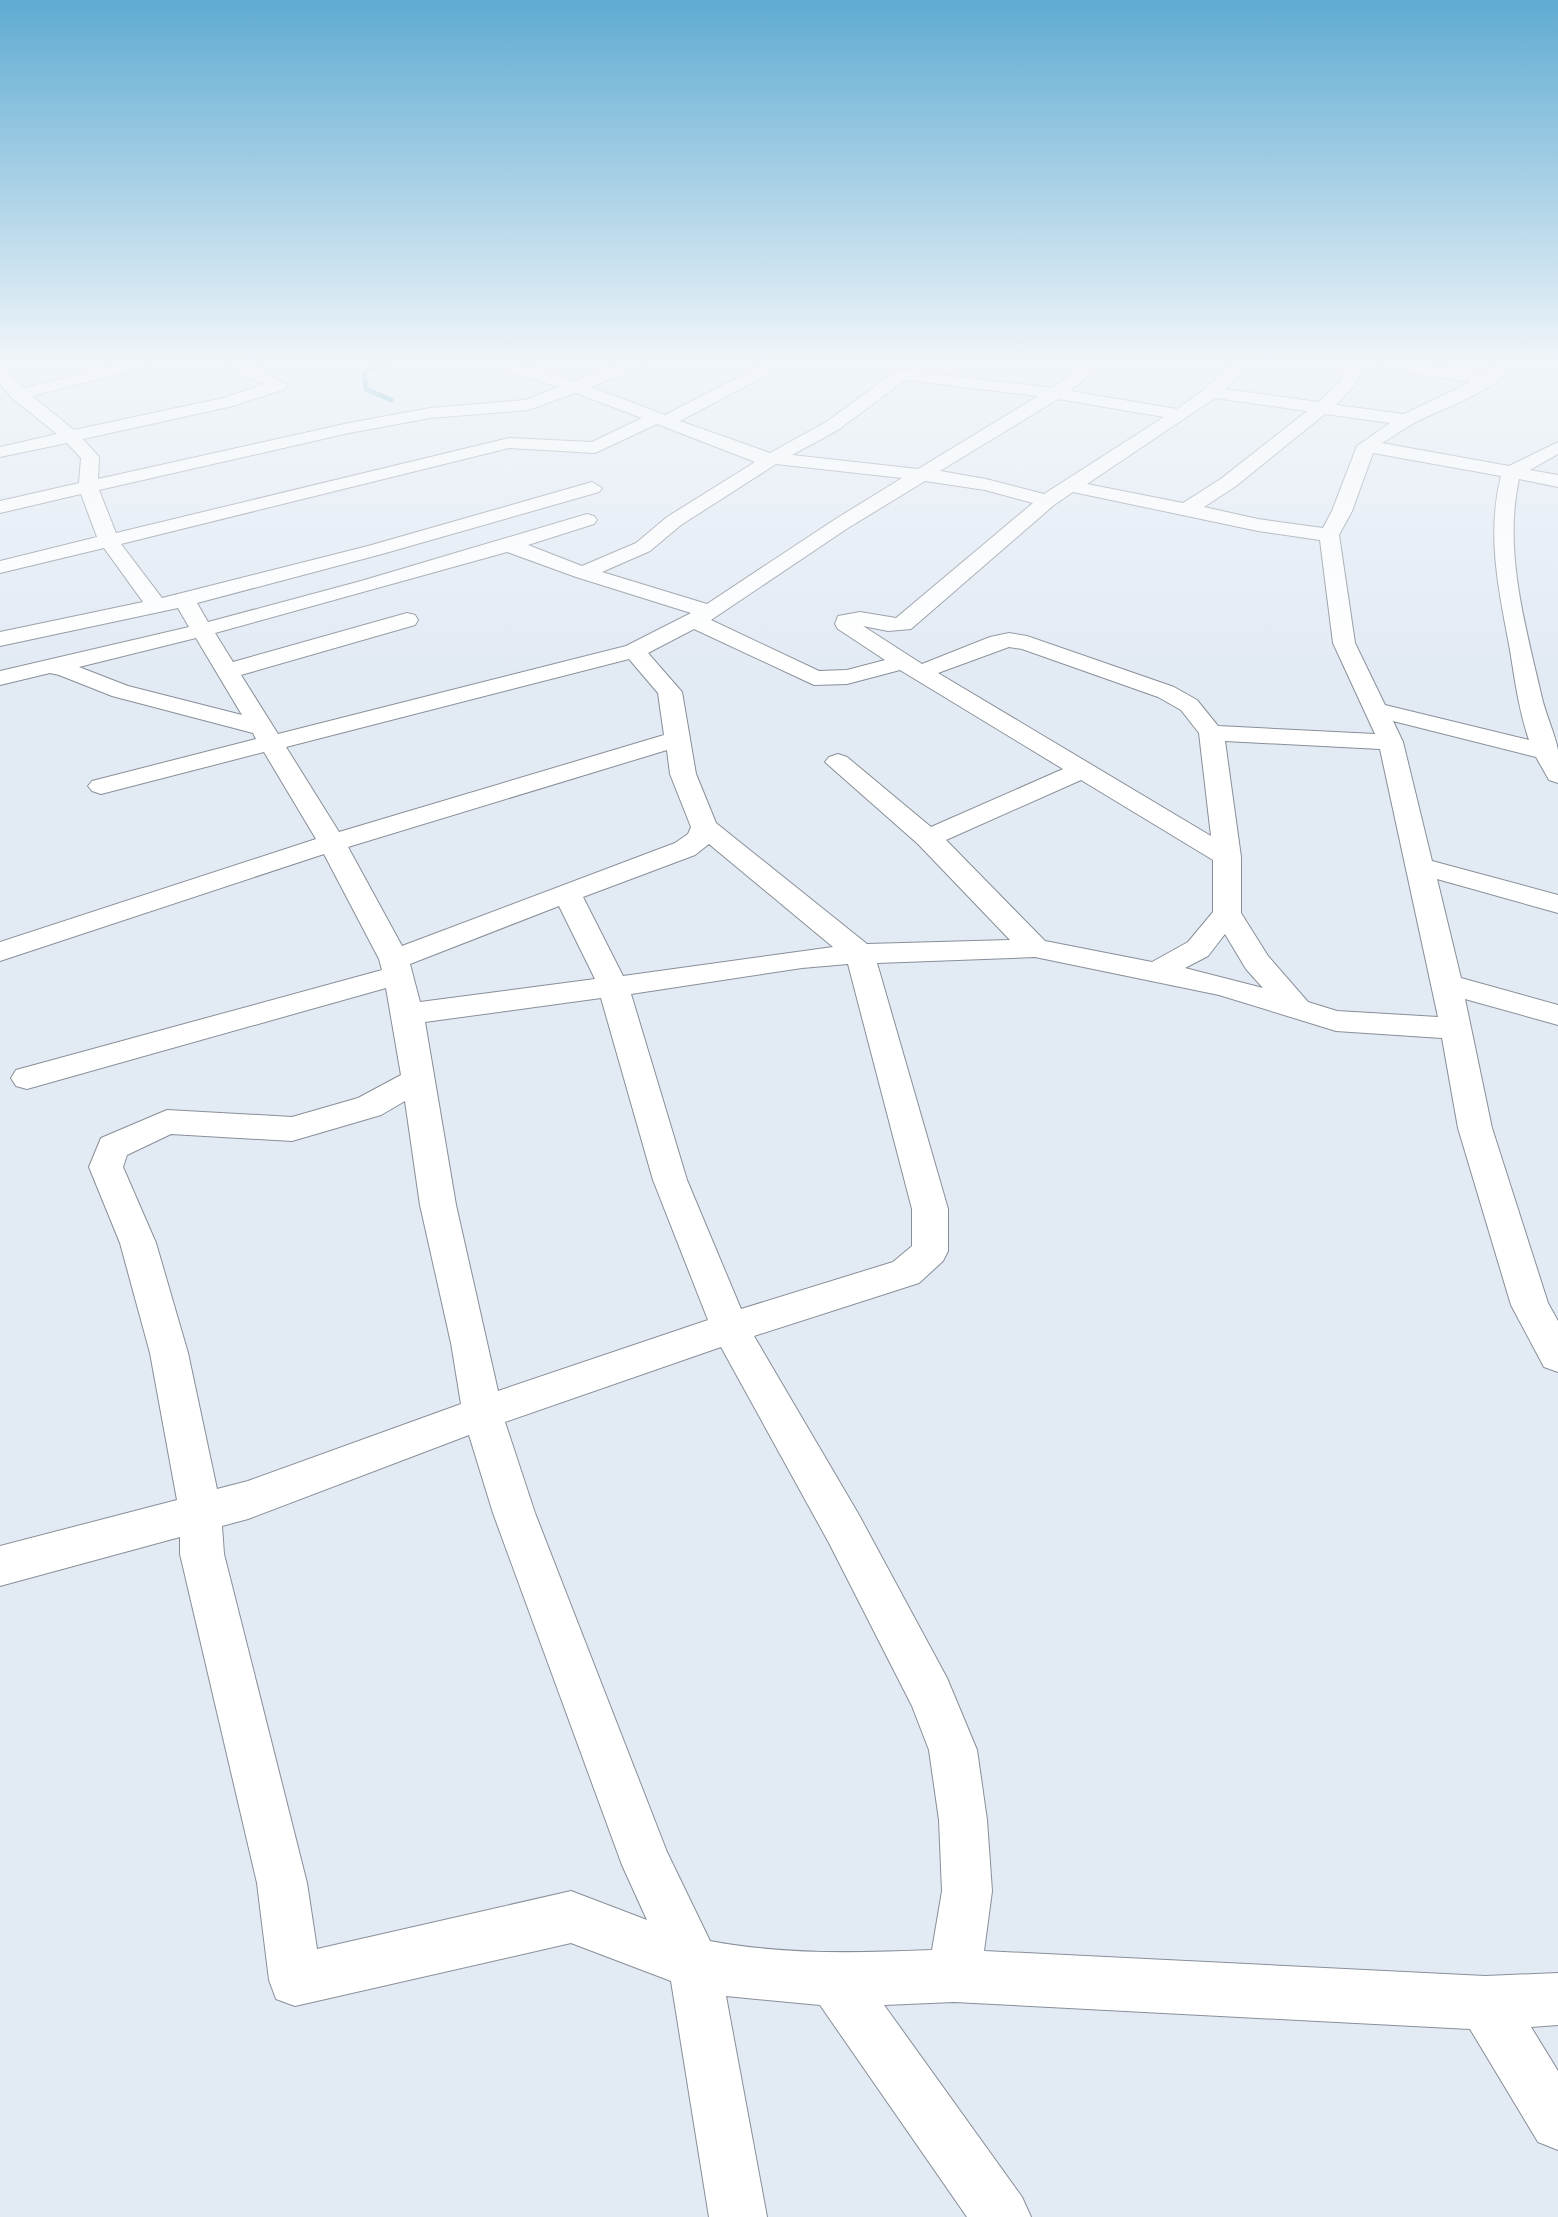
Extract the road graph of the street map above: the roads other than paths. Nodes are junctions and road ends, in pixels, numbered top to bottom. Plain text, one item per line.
1 (89, 467) edge
2 (180, 467) edge
3 (409, 467) edge
4 (759, 467) edge
5 (851, 467) edge
6 (933, 467) edge
7 (1099, 467) edge
8 (1250, 467) edge
9 (1358, 467) edge
10 (1481, 467) edge
11 (1521, 467) edge
12 (1511, 473) junction
13 (921, 475) junction
14 (1558, 481) edge
15 (1070, 486) junction
16 (88, 488) junction
17 (592, 488) dead end
18 (1047, 501) junction
19 (0, 507) edge
20 (1186, 509) junction
21 (587, 520) dead end
22 (1329, 536) junction
23 (109, 541) junction
24 (508, 546) junction
25 (0, 567) edge
26 (583, 573) junction
27 (181, 611) junction
28 (703, 616) junction
29 (407, 620) dead end
30 (0, 639) edge
31 (634, 651) junction
32 (0, 659) edge
33 (52, 667) junction
34 (912, 667) junction
35 (228, 671) junction
36 (0, 678) edge
37 (1378, 710) junction
38 (1211, 733) junction
39 (267, 736) junction
40 (678, 739) junction
41 (1391, 742) junction
42 (1551, 753) edge
43 (838, 762) dead end
44 (1081, 770) junction
45 (1558, 775) edge
46 (101, 786) dead end
47 (704, 827) junction
48 (928, 838) junction
49 (332, 843) junction
50 (1227, 857) junction
51 (1420, 866) junction
52 (567, 893) junction
53 (1558, 904) edge
54 (1227, 913) junction
55 (1035, 948) junction
56 (0, 952) edge
57 (860, 954) junction
58 (397, 967) junction
59 (1156, 972) junction
60 (1447, 984) junction
61 (613, 986) junction
62 (1297, 1008) junction
63 (408, 1014) junction
64 (1558, 1015) edge
65 (1455, 1028) junction
66 (27, 1078) dead end
67 (418, 1080) junction
68 (730, 1328) junction
69 (1558, 1356) edge
70 (482, 1413) junction
71 (201, 1514) junction
72 (0, 1566) edge
73 (694, 1964) junction
74 (954, 1976) junction
75 (834, 1980) junction
76 (1558, 1999) edge
77 (1485, 2003) junction
78 (1558, 2122) edge
79 (738, 2217) edge
80 (1002, 2217) edge

1 - 16 street
2 - 16 street
3 - 23 street
4 - 26 street
5 - 13 street
6 - 13 street
7 - 15 street
8 - 20 street
9 - 22 street
10 - 12 street
11 - 12 street
12 - 14 street
12 - 42 street
13 - 18 street
13 - 28 street
15 - 18 street
15 - 20 street
16 - 19 street
16 - 23 street
17 - 27 street
18 - 34 street
20 - 22 street
21 - 24 street
22 - 37 street
23 - 25 street
23 - 27 street
24 - 26 street
24 - 27 street
26 - 28 street
27 - 30 street
27 - 33 street
27 - 35 street
28 - 31 street
28 - 34 street
29 - 35 street
31 - 39 street
31 - 40 street
32 - 33 street
33 - 36 street
33 - 39 street
34 - 38 street
34 - 44 street
35 - 39 street
37 - 41 street
37 - 42 street
38 - 41 street
38 - 50 street
39 - 46 street
39 - 49 street
40 - 47 street
40 - 49 street
41 - 51 street
42 - 45 street
43 - 48 street
44 - 48 street
44 - 50 street
47 - 52 street
47 - 57 street
48 - 55 street
49 - 56 street
49 - 58 street
50 - 54 street
51 - 53 street
51 - 60 street
52 - 58 street
52 - 61 street
54 - 59 street
54 - 62 street
55 - 57 street
55 - 59 street
57 - 61 street
57 - 68 street
58 - 63 street
58 - 66 street
59 - 62 street
60 - 64 street
60 - 65 street
61 - 63 street
61 - 68 street
62 - 65 street
63 - 67 street
65 - 69 street
67 - 70 street
67 - 71 street
68 - 70 street
68 - 74 street
70 - 71 street
70 - 73 street
71 - 72 street
71 - 73 street
73 - 75 street
73 - 79 street
74 - 75 street
74 - 77 street
75 - 80 street
76 - 77 street
77 - 78 street

